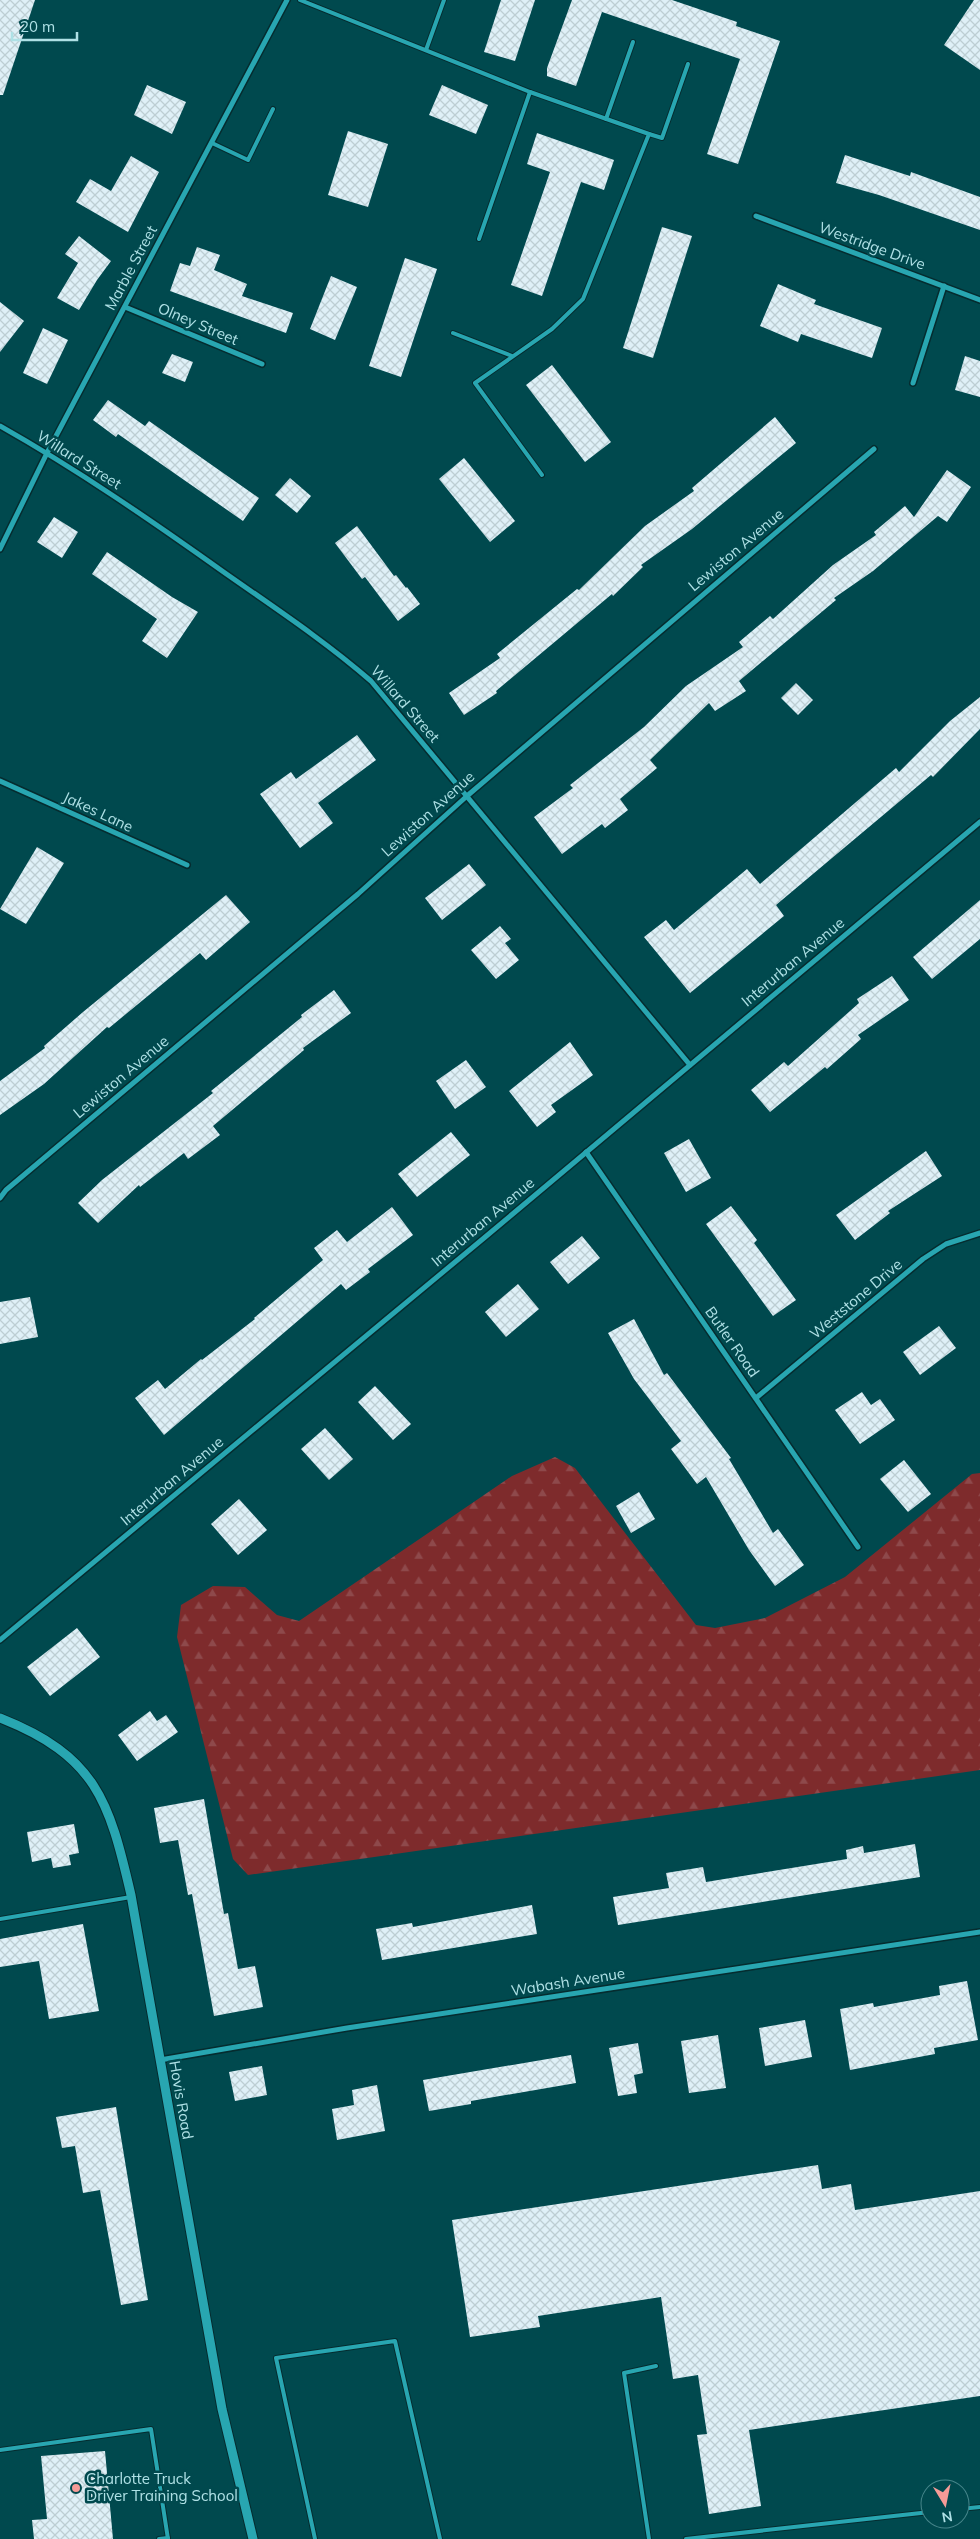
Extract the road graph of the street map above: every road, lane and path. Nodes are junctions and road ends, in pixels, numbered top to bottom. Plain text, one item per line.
1 (287, 0) edge
2 (300, 0) edge
3 (444, 0) edge
4 (633, 42) dead end
5 (426, 50) junction
6 (688, 64) dead end
7 (530, 92) junction
8 (273, 109) dead end
9 (606, 119) junction
10 (649, 134) junction
11 (212, 143) junction
12 (756, 216) dead end
13 (478, 239) dead end
14 (944, 286) junction
15 (980, 300) edge
16 (125, 307) junction
17 (454, 333) dead end
18 (512, 356) junction
19 (262, 364) dead end
20 (913, 383) dead end
21 (0, 426) edge
22 (874, 449) dead end
23 (47, 453) junction
24 (542, 474) dead end
25 (0, 548) edge
26 (0, 781) edge
27 (467, 796) junction
28 (980, 822) edge
29 (187, 865) dead end
30 (690, 1065) junction
31 (586, 1152) junction
32 (0, 1198) edge
33 (980, 1233) edge
34 (756, 1398) junction
35 (858, 1547) dead end
36 (0, 1640) edge
37 (0, 1718) edge
38 (131, 1898) junction
39 (0, 1918) edge
40 (980, 1932) edge
41 (160, 2060) junction
42 (656, 2366) dead end
43 (0, 2450) edge
44 (920, 2513) edge
45 (159, 2539) edge
46 (168, 2539) edge
47 (253, 2539) edge
48 (315, 2539) edge
49 (440, 2539) edge
50 (649, 2539) edge
51 (686, 2539) edge

1 - 11 street, Marble Street
2 - 5 lane
3 - 5 lane
4 - 9 lane
5 - 7 lane
6 - 10 lane
7 - 9 lane
7 - 13 lane
8 - 11 lane
9 - 10 lane
10 - 18 lane
11 - 16 street, Marble Street
12 - 14 street, Westridge Drive
14 - 15 street, Westridge Drive
14 - 20 street
16 - 19 street, Olney Street
16 - 23 street, Marble Street
17 - 18 lane
18 - 24 lane
21 - 23 street, Willard Street
22 - 27 street, Lewiston Avenue
23 - 25 street, Marble Street
23 - 27 street, Willard Street
26 - 29 street, Jakes Lane
27 - 30 street, Willard Street
27 - 32 street, Lewiston Avenue
28 - 30 street, Interurban Avenue
30 - 31 street, Interurban Avenue
31 - 34 street, Butler Road
31 - 36 street, Interurban Avenue
33 - 34 street, Weststone Drive
34 - 35 street, Butler Road
37 - 38 street, Hovis Road
38 - 39 lane
38 - 41 street, Hovis Road
40 - 41 street, Wabash Avenue
41 - 47 street, Hovis Road
42 - 50 lane
43 - 46 lane
44 - 51 lane
45 - 46 lane
48 - 49 lane

